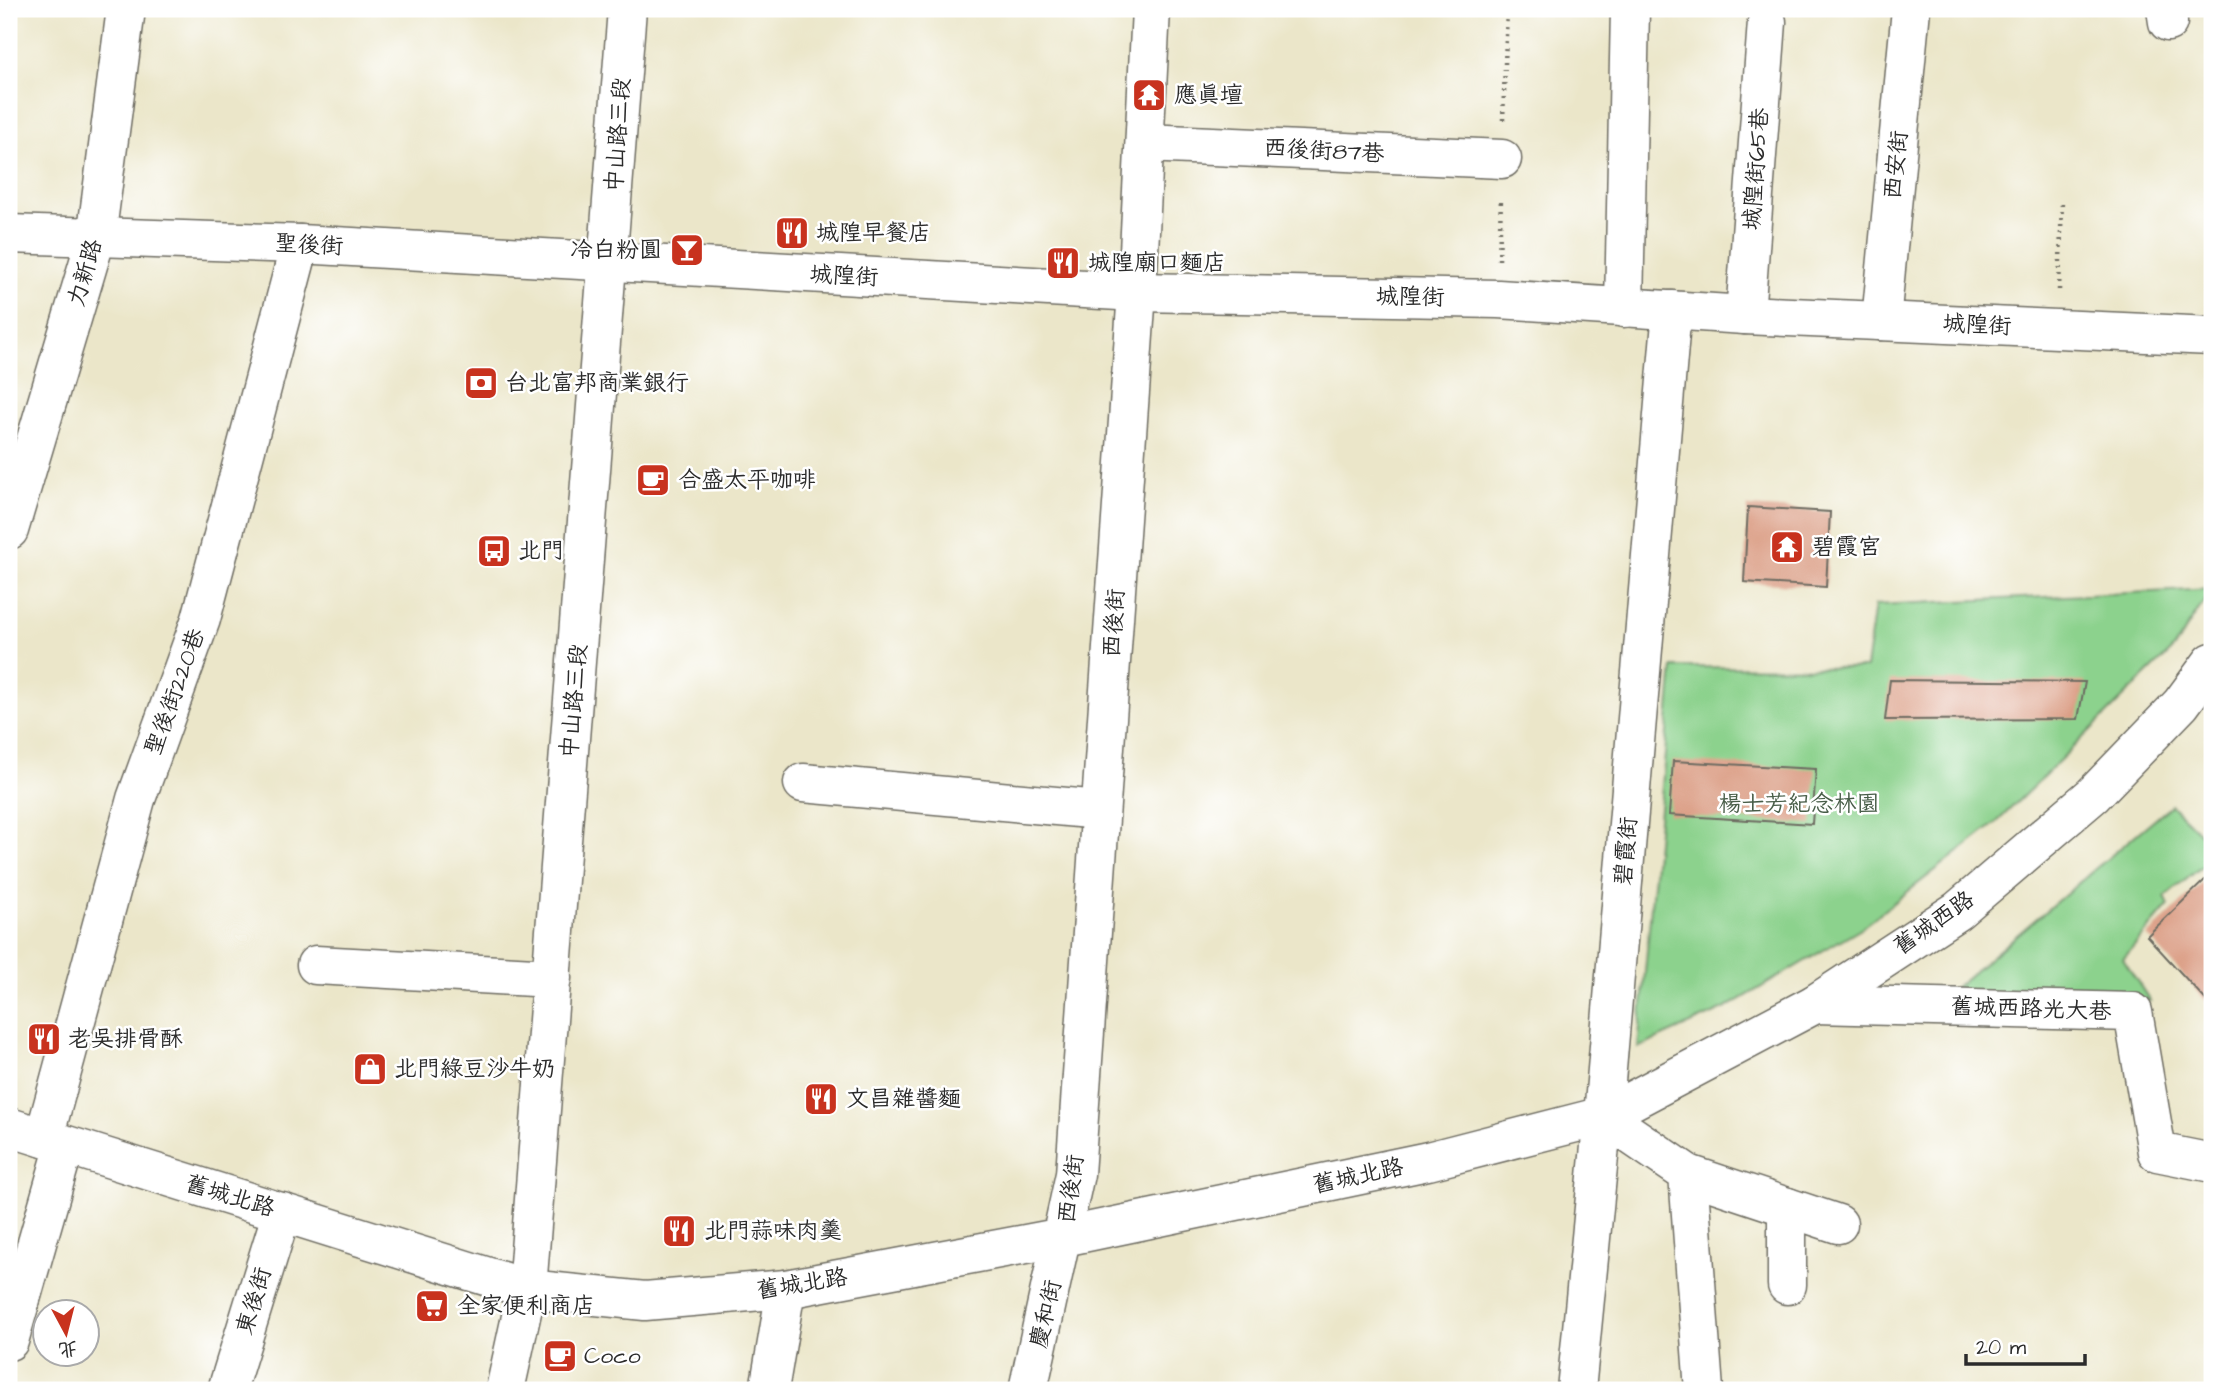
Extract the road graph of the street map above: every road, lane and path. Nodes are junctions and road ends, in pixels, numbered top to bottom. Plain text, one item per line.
1 (126, 9) edge
2 (627, 9) edge
3 (1151, 9) edge
4 (1630, 9) edge
5 (1911, 9) edge
6 (1767, 22) dead end
7 (1145, 143) junction
8 (1502, 159) dead end
9 (2062, 201) dead end
10 (9, 234) edge
11 (96, 238) junction
12 (300, 244) junction
13 (608, 262) junction
14 (1137, 292) junction
15 (1624, 308) junction
16 (1672, 310) junction
17 (1745, 316) junction
18 (1881, 321) junction
19 (2058, 329) junction
20 (2212, 336) edge
21 (22, 436) edge
22 (9, 530) edge
23 (2212, 662) edge
24 (803, 783) dead end
25 (1100, 810) junction
26 (316, 965) dead end
27 (552, 978) junction
28 (1815, 1004) junction
29 (1603, 1116) junction
30 (39, 1137) edge
31 (2212, 1163) edge
32 (1688, 1174) junction
33 (1787, 1207) junction
34 (282, 1212) junction
35 (1838, 1224) dead end
36 (1063, 1237) junction
37 (1787, 1284) dead end
38 (527, 1289) junction
39 (786, 1289) junction
40 (9, 1341) edge
41 (227, 1390) edge
42 (505, 1390) edge
43 (769, 1390) edge
44 (1028, 1390) edge
45 (1576, 1390) edge
46 (1704, 1390) edge

1 - 11 street, 力新路
2 - 13 street, 中山路三段
3 - 7 street, 西後街
4 - 15 street
5 - 18 street, 西安街
6 - 17 street, 城隍街65巷
7 - 8 street, 西後街87巷
7 - 14 street, 西後街
9 - 19 path
10 - 11 street, 聖後街
11 - 12 street, 聖後街
11 - 21 street, 力新路
12 - 13 street, 聖後街
12 - 30 street, 聖後街220巷
13 - 14 street, 城隍街
13 - 27 street, 中山路三段
14 - 15 street, 城隍街
14 - 25 street, 西後街
15 - 16 street, 城隍街
16 - 17 street, 城隍街
16 - 29 street, 碧霞街
17 - 18 street, 城隍街
18 - 19 street, 城隍街
19 - 20 street, 城隍街
21 - 22 street, 力新路
23 - 28 street, 舊城西路
24 - 25 street
25 - 36 street, 西後街
26 - 27 street
27 - 38 street, 中山路三段
28 - 29 street, 舊城西路
28 - 31 street, 舊城西路光大巷
29 - 32 street
29 - 36 street, 舊城北路
29 - 45 street, 碧霞街
30 - 34 street, 舊城北路
30 - 40 street, 聖後街220巷
32 - 33 street
32 - 46 street
33 - 35 street
33 - 37 street
34 - 38 street, 舊城北路
34 - 41 street, 東後街
36 - 39 street, 舊城北路
36 - 44 street, 慶和街
38 - 39 street, 舊城北路
38 - 42 street, 中山路三段
39 - 43 street

